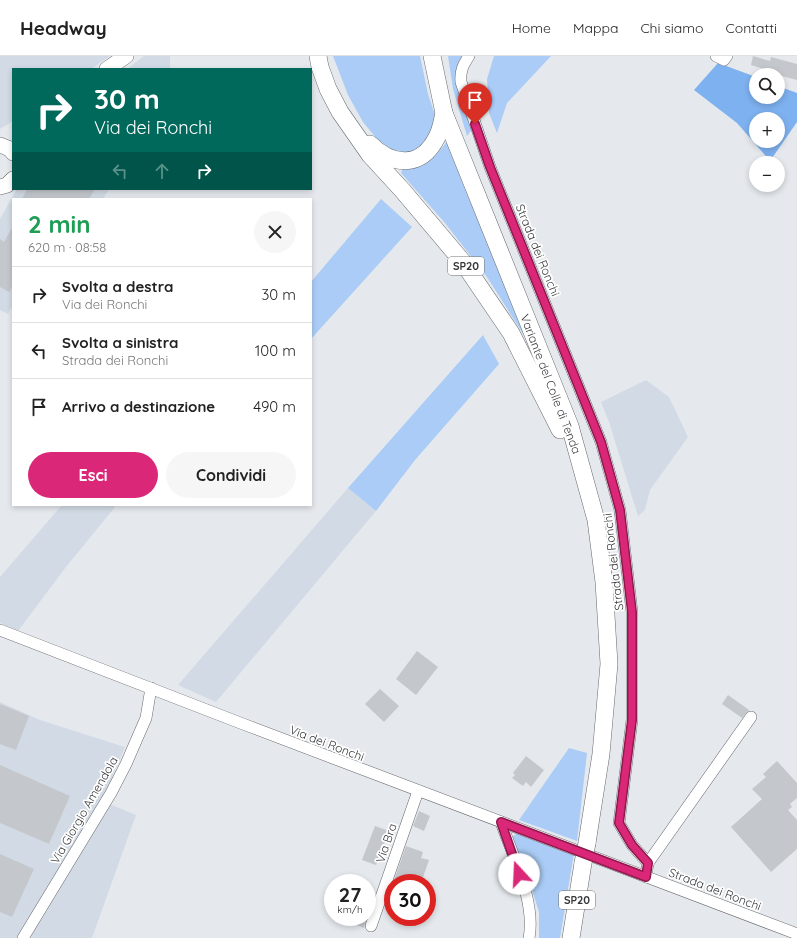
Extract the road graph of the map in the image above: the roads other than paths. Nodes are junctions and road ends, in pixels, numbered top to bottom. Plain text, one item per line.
1 (126, 56) edge
2 (318, 56) edge
3 (469, 56) edge
4 (716, 56) edge
5 (727, 56) edge
6 (434, 59) edge
7 (108, 68) edge
8 (340, 112) junction
9 (444, 113) junction
10 (12, 138) edge
11 (0, 144) edge
12 (12, 152) edge
13 (12, 180) edge
14 (0, 188) edge
15 (590, 494) junction
16 (0, 630) edge
17 (151, 688) junction
18 (751, 717) dead end
19 (418, 791) junction
20 (501, 822) junction
21 (648, 863) junction
22 (646, 877) junction
23 (376, 912) edge
24 (797, 934) edge
25 (23, 938) edge
26 (529, 938) edge
27 (571, 938) edge

1 - 7 street
2 - 8 main road, SP20
3 - 21 street, Strada dei Ronchi
4 - 5 street
6 - 9 main road, Variante del Colle di Tenda / SP20
8 - 9 main road, SP20
8 - 15 main road, SP20
9 - 15 main road, Variante del Colle di Tenda / SP20
10 - 11 street
11 - 12 street
13 - 14 street
15 - 27 main road, Variante del Colle di Tenda / SP20, bridge
16 - 17 street, Via dei Ronchi
17 - 19 street, Via dei Ronchi
17 - 25 street, Via Giorgio Amendola
18 - 21 street
19 - 20 street, Via dei Ronchi
19 - 23 street, Via Bra
20 - 22 street, Via dei Ronchi
20 - 26 street
21 - 22 street
22 - 24 street, Strada dei Ronchi

